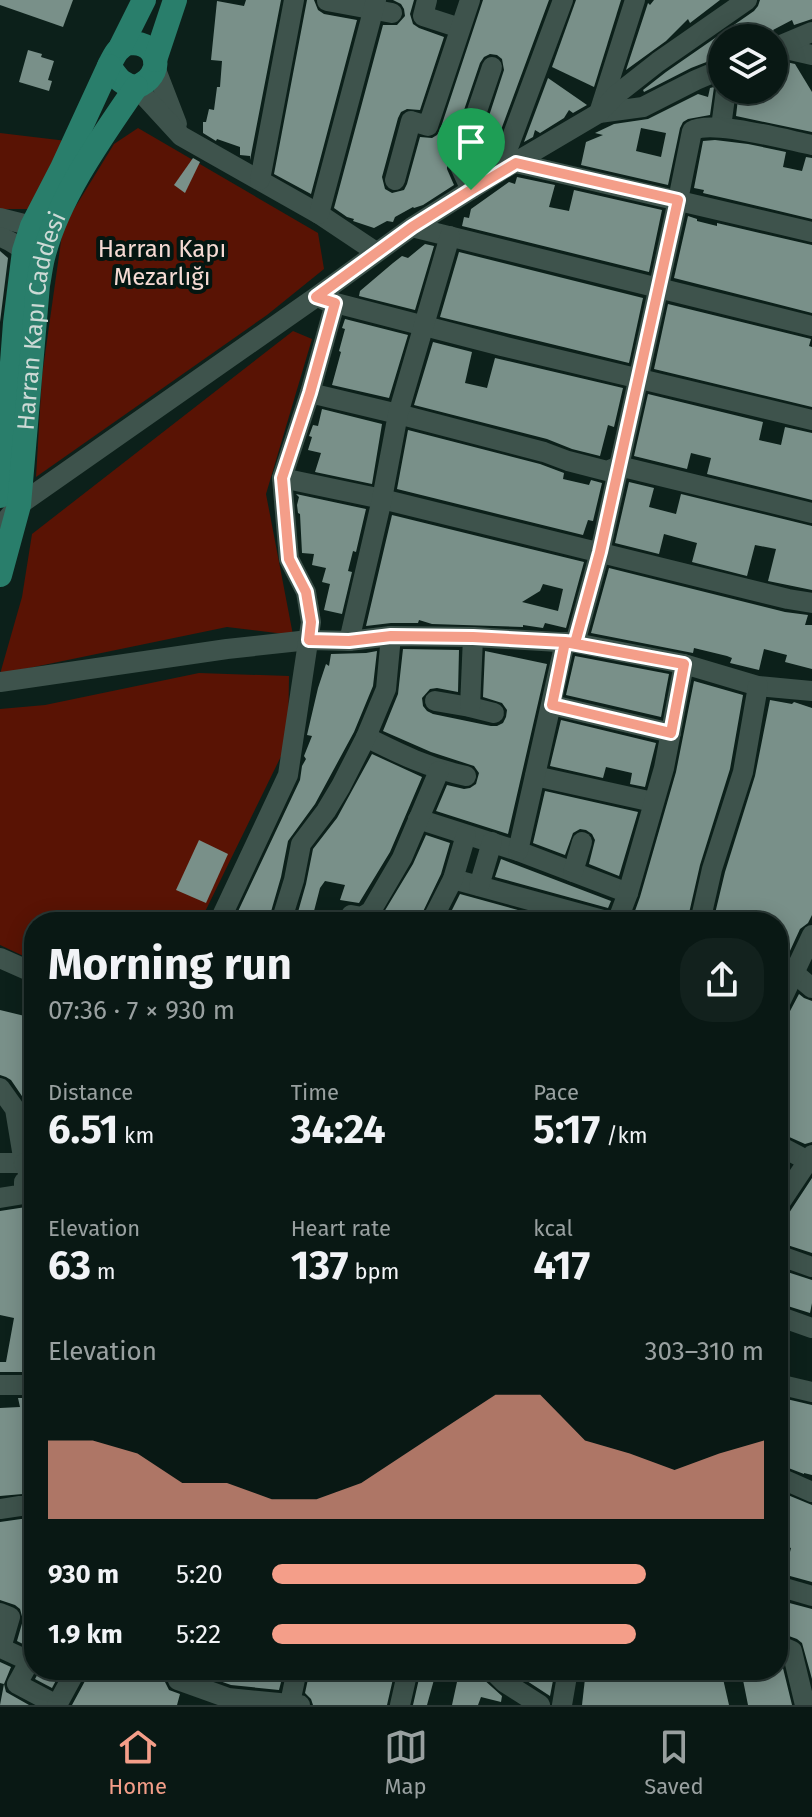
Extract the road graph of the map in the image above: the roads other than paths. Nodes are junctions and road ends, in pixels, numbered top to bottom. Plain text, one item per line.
1 (144, 0) edge
2 (175, 0) edge
3 (294, 0) edge
4 (427, 0) edge
5 (470, 0) edge
6 (563, 0) edge
7 (635, 0) edge
8 (747, 0) edge
9 (327, 1) edge
10 (381, 8) edge
11 (460, 28) junction
12 (812, 32) edge
13 (788, 42) edge
14 (788, 50) edge
15 (812, 55) edge
16 (115, 56) junction
17 (155, 64) junction
18 (492, 67) dead end
19 (708, 75) edge
20 (136, 87) junction
21 (724, 104) edge
22 (599, 113) junction
23 (721, 127) junction
24 (181, 136) junction
25 (812, 145) edge
26 (507, 168) junction
27 (260, 180) junction
28 (395, 180) dead end
29 (471, 190) junction
30 (678, 200) junction
31 (319, 214) junction
32 (0, 218) edge
33 (412, 227) junction
34 (42, 228) junction
35 (812, 232) edge
36 (450, 236) junction
37 (0, 237) edge
38 (376, 252) junction
39 (34, 253) junction
40 (658, 289) junction
41 (326, 300) junction
42 (424, 326) junction
43 (812, 326) edge
44 (638, 379) junction
45 (310, 393) junction
46 (398, 414) junction
47 (812, 420) edge
48 (619, 466) junction
49 (282, 478) junction
50 (382, 499) junction
51 (10, 500) edge
52 (812, 513) edge
53 (0, 527) edge
54 (600, 552) junction
55 (0, 575) edge
56 (812, 603) edge
57 (391, 636) junction
58 (473, 637) junction
59 (309, 640) junction
60 (349, 641) junction
61 (570, 643) junction
62 (684, 664) junction
63 (0, 682) edge
64 (758, 686) junction
65 (812, 691) edge
66 (435, 701) dead end
67 (552, 705) junction
68 (470, 707) junction
69 (494, 713) dead end
70 (671, 733) junction
71 (366, 737) junction
72 (439, 771) junction
73 (466, 776) dead end
74 (535, 776) junction
75 (653, 802) junction
76 (418, 819) junction
77 (466, 835) junction
78 (492, 842) junction
79 (582, 842) dead end
80 (518, 851) junction
81 (573, 872) junction
82 (453, 879) junction
83 (479, 886) junction
84 (628, 893) junction
85 (224, 912) edge
86 (284, 912) edge
87 (370, 912) edge
88 (436, 912) edge
89 (574, 912) edge
90 (621, 912) edge
91 (705, 912) edge
92 (812, 935) edge
93 (0, 958) edge
94 (788, 964) edge
95 (788, 968) edge
96 (24, 969) edge
97 (812, 988) edge
98 (0, 1088) edge
99 (24, 1142) edge
100 (788, 1150) edge
101 (810, 1159) edge
102 (24, 1161) edge
103 (0, 1163) edge
104 (788, 1191) edge
105 (24, 1194) edge
106 (0, 1198) edge
107 (788, 1259) edge
108 (812, 1267) edge
109 (788, 1320) edge
110 (812, 1328) edge
111 (24, 1386) edge
112 (788, 1386) edge
113 (0, 1388) edge
114 (812, 1392) edge
115 (788, 1481) edge
116 (812, 1492) edge
117 (24, 1506) edge
118 (0, 1509) edge
119 (788, 1589) edge
120 (812, 1596) edge
121 (0, 1613) edge
122 (788, 1649) edge
123 (24, 1655) edge
124 (24, 1671) edge
125 (71, 1680) edge
126 (178, 1680) edge
127 (296, 1680) edge
128 (406, 1680) edge
129 (502, 1680) edge
130 (566, 1680) edge
131 (264, 1704) edge
132 (295, 1704) edge
133 (57, 1705) edge
134 (400, 1705) edge
135 (540, 1705) edge
136 (562, 1705) edge
137 (805, 1705) edge

1 - 16 main road, Harran Kapı Caddesi
2 - 17 main road
3 - 27 street
4 - 11 street
5 - 11 street
6 - 26 street
7 - 22 street
8 - 22 street
9 - 10 street
10 - 31 street
11 - 28 street
12 - 13 street
14 - 15 street
16 - 17 main road
16 - 20 main road
16 - 34 main road, Harran Kapı Caddesi
17 - 20 main road
17 - 24 street
18 - 29 street
19 - 22 street
20 - 24 street
20 - 34 main road, Harran Kapı Caddesi
21 - 23 street
22 - 26 street
23 - 25 street
23 - 30 street
24 - 27 street
26 - 29 street
26 - 30 street
27 - 31 street
29 - 33 street
30 - 35 street
30 - 40 street
31 - 38 street
32 - 34 street
33 - 36 street
33 - 38 street
34 - 39 main road, Harran Kapı Caddesi
36 - 40 street
36 - 42 street
37 - 39 street
38 - 41 street
39 - 51 main road, Harran Kapı Caddesi
40 - 43 street
40 - 44 street
41 - 42 street
41 - 45 street
41 - 51 street
42 - 44 street
42 - 46 street
44 - 47 street
44 - 48 street
45 - 46 street
45 - 49 street
46 - 48 street
46 - 50 street
48 - 52 street
48 - 54 street
49 - 50 street
49 - 59 street
50 - 54 street
50 - 60 street
51 - 53 street
51 - 55 main road, Harran Kapı Caddesi
54 - 56 street
54 - 61 street
57 - 58 street
57 - 60 street
57 - 71 street
58 - 61 street
58 - 68 street
59 - 60 street
59 - 63 street
59 - 85 street
61 - 62 street
61 - 67 street
62 - 64 street
62 - 70 street
64 - 65 street
64 - 91 street
66 - 68 street
67 - 70 street
67 - 74 street
68 - 69 street
70 - 75 street
71 - 72 street
71 - 86 street
72 - 73 street
72 - 76 street
74 - 75 street
74 - 80 street
75 - 84 street
76 - 77 street
76 - 87 street
77 - 78 street
77 - 82 street
78 - 80 street
78 - 83 street
79 - 81 street
80 - 81 street
81 - 84 street
82 - 83 street
82 - 88 street
83 - 89 street
84 - 90 street
92 - 94 street
93 - 96 street
95 - 97 street
98 - 99 street
100 - 101 street
101 - 104 street
102 - 103 street
105 - 106 street
107 - 108 street
109 - 110 street
111 - 113 street
112 - 114 street
115 - 116 street
117 - 118 street
119 - 120 street
121 - 123 street
122 - 137 street
124 - 133 street
125 - 133 street
126 - 131 street
127 - 132 street
128 - 134 street
129 - 135 street
130 - 136 street
131 - 132 street

